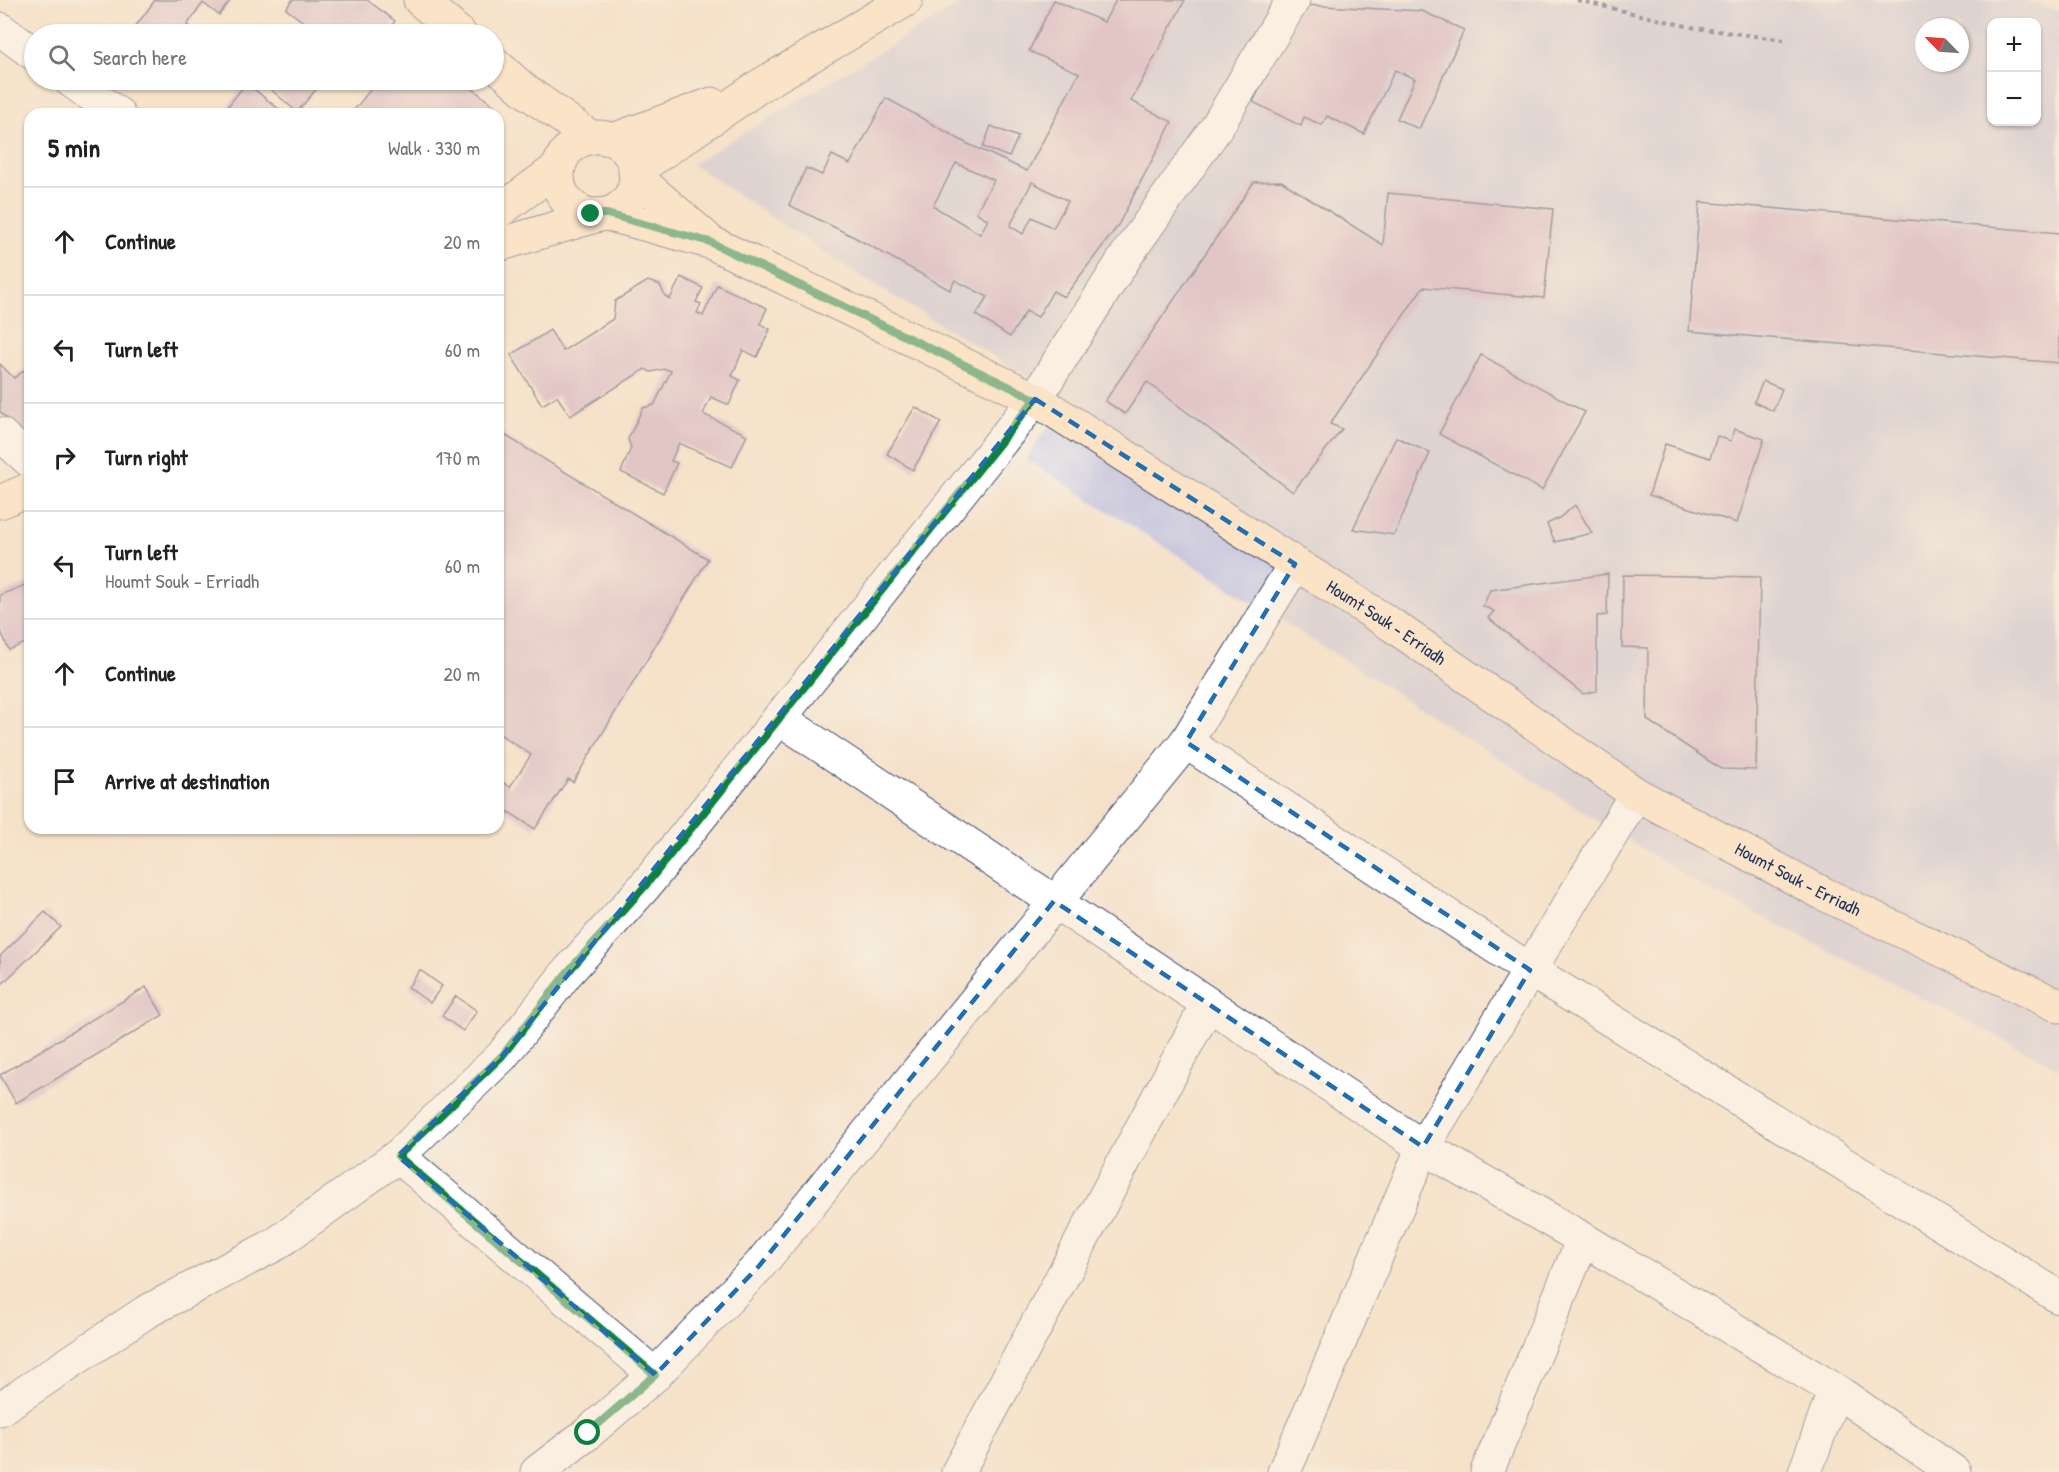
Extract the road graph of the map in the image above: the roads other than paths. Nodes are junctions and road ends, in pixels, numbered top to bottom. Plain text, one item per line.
1 (420, 0) edge
2 (906, 0) edge
3 (1293, 0) edge
4 (448, 24) edge
5 (0, 29) edge
6 (24, 47) edge
7 (504, 72) edge
8 (761, 85) junction
9 (523, 89) junction
10 (84, 90) edge
11 (110, 108) edge
12 (602, 139) junction
13 (560, 162) junction
14 (636, 174) junction
15 (504, 207) edge
16 (603, 214) junction
17 (710, 242) junction
18 (504, 243) edge
19 (1035, 399) junction
20 (0, 434) edge
21 (24, 456) edge
22 (24, 492) edge
23 (0, 502) edge
24 (1296, 564) junction
25 (779, 718) junction
26 (1186, 742) junction
27 (1636, 794) junction
28 (1054, 901) junction
29 (1530, 970) junction
30 (1208, 1004) junction
31 (2059, 1006) edge
32 (1424, 1148) junction
33 (398, 1156) junction
34 (1583, 1239) junction
35 (2059, 1297) edge
36 (655, 1375) junction
37 (1835, 1390) junction
38 (0, 1410) edge
39 (537, 1472) edge
40 (958, 1472) edge
41 (1284, 1472) edge
42 (1487, 1472) edge
43 (1805, 1472) edge
44 (1954, 1472) edge

1 - 4 street
2 - 8 street
3 - 19 street
5 - 6 street
7 - 9 street
8 - 12 street
8 - 14 street
9 - 12 street
9 - 13 street
10 - 11 street
12 - 13 street
12 - 14 street
13 - 15 street
13 - 16 street
14 - 16 street
14 - 17 street
16 - 17 street
16 - 18 street
17 - 19 street, Houmt Souk - Erriadh
19 - 24 street, Houmt Souk - Erriadh
19 - 25 street
20 - 21 street
22 - 23 street
24 - 26 street
24 - 27 street, Houmt Souk - Erriadh
25 - 28 street
25 - 33 street
26 - 28 street
26 - 29 street
27 - 29 street
27 - 31 street, Houmt Souk - Erriadh
28 - 30 street
28 - 36 street
29 - 32 street
29 - 35 street
30 - 32 street
30 - 40 street
32 - 34 street
32 - 41 street
33 - 36 street
33 - 38 street
34 - 37 street
34 - 42 street
36 - 39 street
37 - 43 street
37 - 44 street

